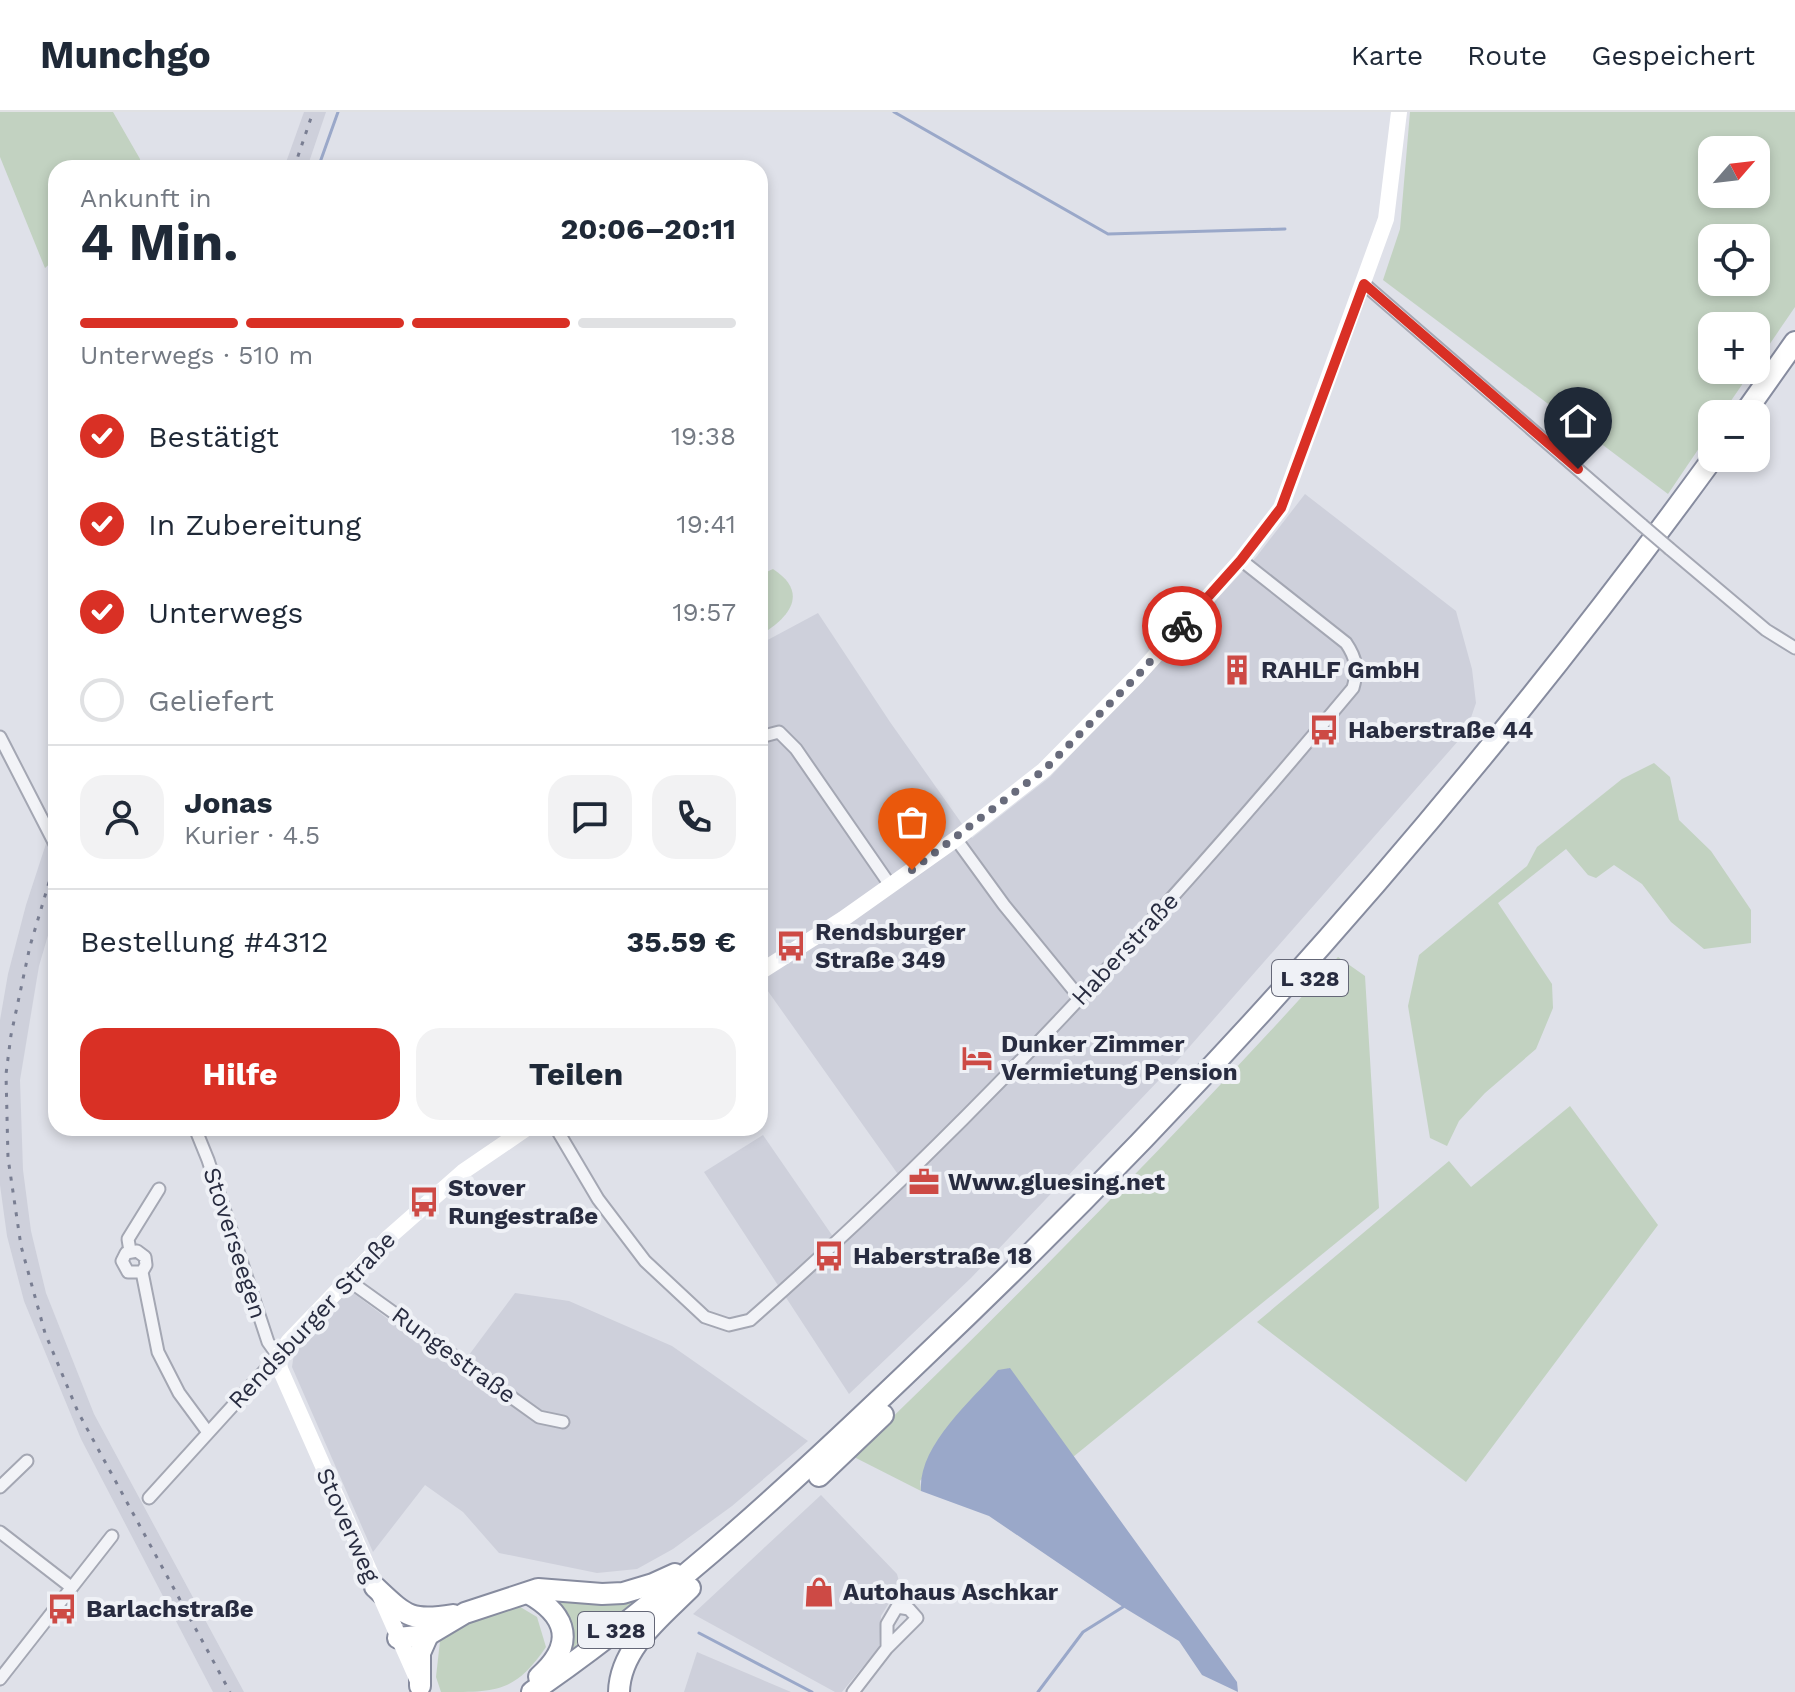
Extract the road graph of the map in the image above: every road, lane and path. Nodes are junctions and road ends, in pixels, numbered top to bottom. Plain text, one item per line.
1 (1399, 112) edge
2 (1364, 284) junction
3 (1795, 342) edge
4 (1795, 364) edge
5 (1754, 400) edge
6 (1770, 400) edge
7 (1703, 472) edge
8 (1718, 472) edge
9 (1241, 560) junction
10 (1795, 648) edge
11 (768, 735) edge
12 (0, 737) edge
13 (48, 830) edge
14 (956, 839) junction
15 (890, 885) junction
16 (768, 967) edge
17 (1080, 998) junction
18 (198, 1136) edge
19 (515, 1136) edge
20 (561, 1136) edge
21 (159, 1189) dead end
22 (130, 1251) junction
23 (142, 1272) junction
24 (348, 1280) junction
25 (278, 1356) junction
26 (563, 1422) dead end
27 (207, 1431) junction
28 (27, 1461) dead end
29 (0, 1487) edge
30 (149, 1498) dead end
31 (0, 1532) edge
32 (112, 1536) dead end
33 (698, 1565) junction
34 (71, 1587) junction
35 (375, 1587) junction
36 (690, 1588) junction
37 (528, 1593) junction
38 (425, 1627) junction
39 (398, 1638) junction
40 (887, 1648) dead end
41 (0, 1679) edge
42 (421, 1689) edge
43 (522, 1692) edge
44 (532, 1692) edge
45 (552, 1692) edge
46 (619, 1692) edge
47 (853, 1692) edge

1 - 2 street
2 - 9 street
2 - 10 street, bridge
3 - 5 highway
4 - 6 highway
7 - 33 highway, L 328
8 - 36 highway, L 328
9 - 14 street
9 - 17 street, Haberstraße
11 - 15 street
12 - 13 street
14 - 15 street
14 - 17 street
15 - 16 street
17 - 20 street, Haberstraße
18 - 25 street, Stoverseegen
19 - 24 street, Rendsburger Straße
21 - 22 street
22 - 23 street
22 - 23 street
23 - 27 street
24 - 25 street, Rendsburger Straße
24 - 26 street, Rungestraße
25 - 27 street, Rendsburger Straße
25 - 35 street, Stoverweg
27 - 30 street, Rendsburger Straße
28 - 29 street
31 - 34 street
32 - 34 street
33 - 37 highway
33 - 44 highway, L 328
34 - 41 street
35 - 38 highway
35 - 39 street, Stoverweg
36 - 45 highway, L 328
36 - 46 highway
37 - 38 highway
37 - 43 highway
38 - 39 highway
38 - 42 highway
39 - 42 street, Stoverweg
40 - 47 street

